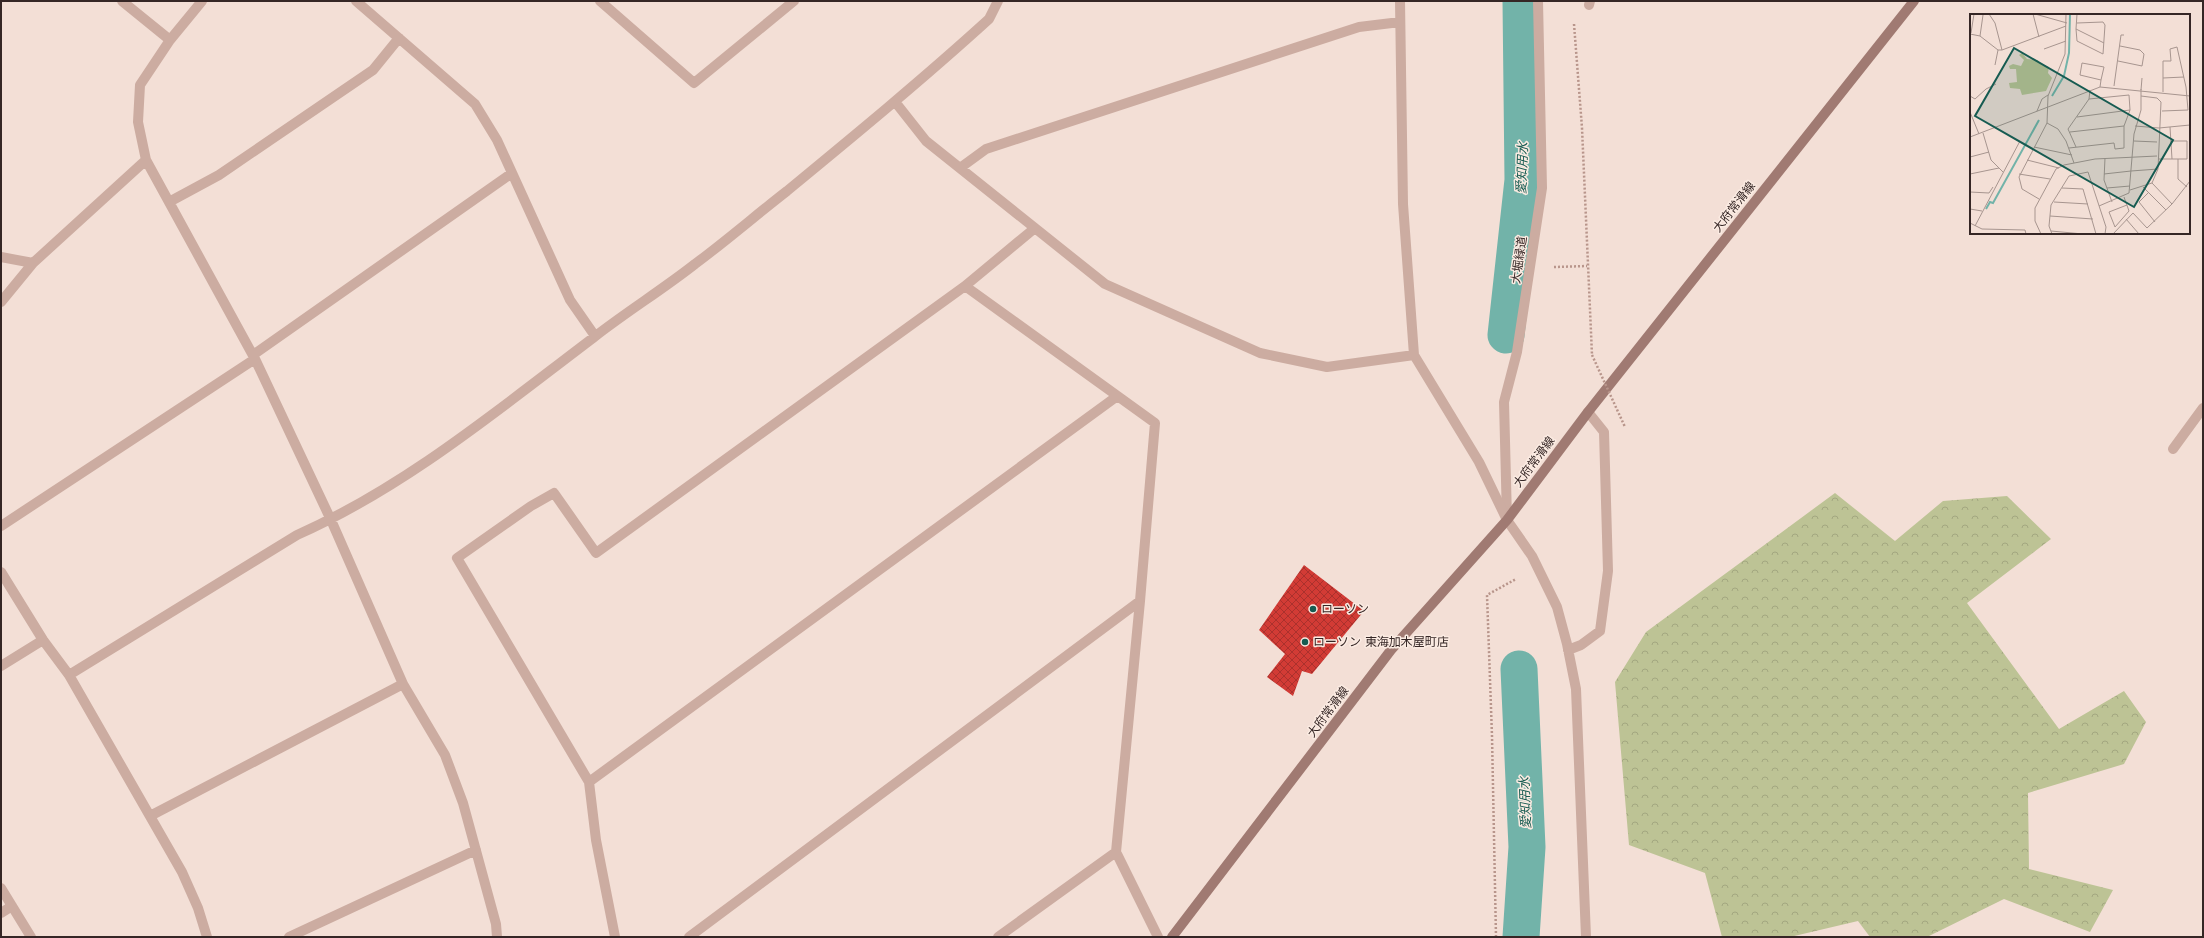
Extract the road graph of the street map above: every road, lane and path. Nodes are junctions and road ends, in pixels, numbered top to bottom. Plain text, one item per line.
1 (122, 1) edge
2 (202, 1) edge
3 (356, 1) edge
4 (600, 1) edge
5 (794, 1) edge
6 (998, 1) edge
7 (1400, 1) edge
8 (1538, 1) edge
9 (1914, 1) edge
10 (1573, 17) dead end
11 (1400, 22) junction
12 (399, 38) junction
13 (170, 40) junction
14 (896, 102) junction
15 (146, 160) junction
16 (960, 168) junction
17 (512, 173) junction
18 (169, 202) junction
19 (1035, 228) junction
20 (1, 257) edge
21 (33, 263) junction
22 (1587, 266) junction
23 (1531, 267) junction
24 (965, 286) junction
25 (1, 302) edge
26 (595, 336) junction
27 (1414, 354) junction
28 (254, 357) junction
29 (1116, 397) junction
30 (2203, 408) edge
31 (1588, 412) junction
32 (1625, 427) dead end
33 (2173, 448) dead end
34 (331, 520) junction
35 (1507, 520) junction
36 (1, 526) edge
37 (1538, 568) junction
38 (1, 572) edge
39 (1140, 601) junction
40 (43, 640) junction
41 (1568, 650) junction
42 (1, 666) edge
43 (69, 675) junction
44 (403, 684) junction
45 (589, 782) junction
46 (150, 816) junction
47 (476, 850) junction
48 (1116, 852) junction
49 (1, 888) edge
50 (12, 906) junction
51 (1, 913) edge
52 (31, 937) edge
53 (207, 937) edge
54 (289, 937) edge
55 (497, 937) edge
56 (615, 937) edge
57 (688, 937) edge
58 (998, 937) edge
59 (1158, 937) edge
60 (1172, 937) edge
61 (1496, 937) edge
62 (1586, 937) edge

1 - 13 street
2 - 13 street
3 - 12 street
4 - 5 street
6 - 14 street
7 - 11 street
8 - 23 street, 大堀緑道
9 - 31 main road, 大府常滑線
10 - 22 path
11 - 16 street
11 - 27 street
12 - 17 street
12 - 18 street
13 - 15 street
14 - 16 street
14 - 26 street
15 - 18 street
15 - 21 street
16 - 19 street
17 - 26 street
17 - 28 street
18 - 28 street
19 - 24 street
19 - 27 street
20 - 21 street
21 - 25 street
22 - 23 path
22 - 32 path, bridge
23 - 35 street, 大堀緑道
24 - 29 street
24 - 45 street
26 - 34 street
27 - 35 street
28 - 34 street
28 - 36 street
29 - 39 street
29 - 45 street
30 - 33 street
31 - 35 main road, 大府常滑線
31 - 41 street
34 - 43 street
34 - 44 street
35 - 37 street
35 - 60 main road, 大府常滑線
37 - 41 street
37 - 61 path
38 - 40 street
39 - 48 street
39 - 57 street
40 - 42 street
40 - 43 street
41 - 62 street
43 - 46 street
44 - 46 street
44 - 47 street
45 - 56 street
46 - 53 street
47 - 54 street
47 - 55 street
48 - 58 street
48 - 59 street
49 - 50 street
50 - 51 street
50 - 52 street

